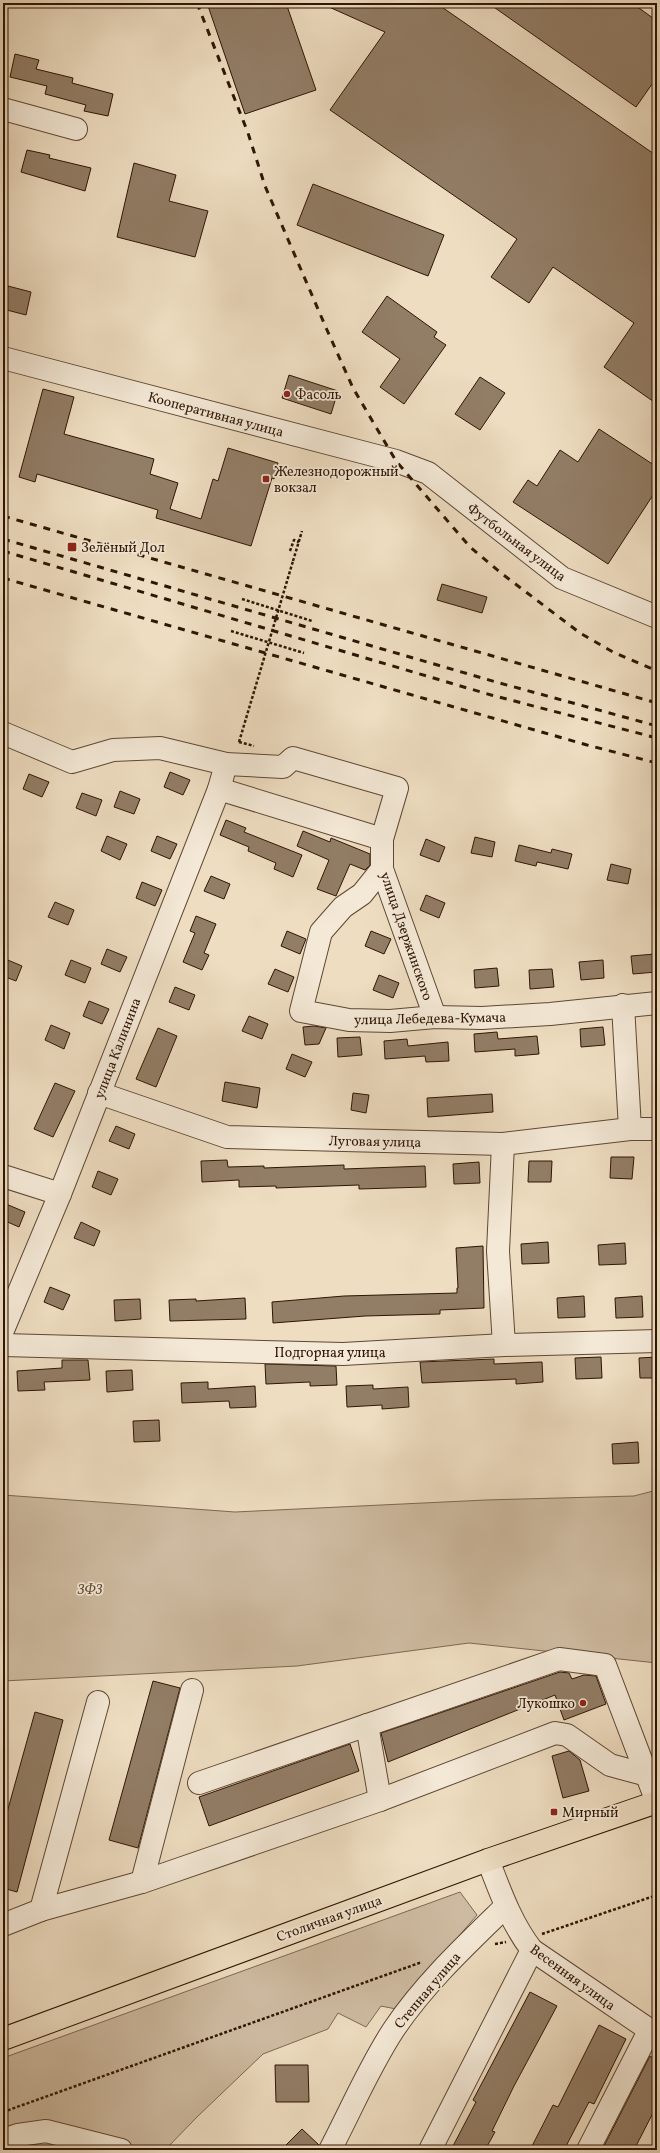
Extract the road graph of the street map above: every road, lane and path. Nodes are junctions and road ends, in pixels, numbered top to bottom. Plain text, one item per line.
1 (3, 109) edge
2 (76, 129) dead end
3 (3, 358) edge
4 (428, 473) joint
5 (302, 531) dead end
6 (299, 542) junction
7 (290, 551) dead end
8 (242, 599) dead end
9 (279, 610) junction
10 (657, 617) edge
11 (312, 621) dead end
12 (231, 631) dead end
13 (269, 642) junction
14 (304, 653) dead end
15 (3, 733) edge
16 (239, 742) dead end
17 (226, 764) junction
18 (219, 789) junction
19 (382, 839) junction
20 (382, 869) junction
21 (657, 1003) edge
22 (623, 1005) junction
23 (435, 1017) junction
24 (100, 1093) junction
25 (630, 1129) junction
26 (657, 1129) edge
27 (503, 1144) junction
28 (3, 1176) edge
29 (60, 1194) junction
30 (3, 1330) edge
31 (657, 1341) edge
32 (3, 1345) edge
33 (504, 1345) junction
34 (192, 1690) dead end
35 (98, 1702) dead end
36 (367, 1725) junction
37 (647, 1775) junction
38 (199, 1783) dead end
39 (380, 1800) junction
40 (657, 1802) edge
41 (488, 1860) junction
42 (142, 1882) junction
43 (657, 1895) edge
44 (506, 1906) junction
45 (41, 1910) junction
46 (3, 1925) edge
47 (494, 1944) dead end
48 (528, 1945) junction
49 (426, 1961) dead end
50 (653, 2033) edge
51 (3, 2039) edge
52 (3, 2112) edge
53 (3, 2140) edge
54 (121, 2150) edge
55 (330, 2150) edge
56 (430, 2150) edge
57 (588, 2150) edge

1 - 2 street
3 - 4 street, Кооперативная улица
4 - 10 street, Футбольная улица
5 - 6 path
6 - 7 path
6 - 9 path, bridge
8 - 9 path
9 - 11 path
9 - 13 path, bridge
12 - 13 path
13 - 14 path
13 - 16 path, bridge
15 - 17 street, улица Дзержинского
17 - 18 street, улица Калинина
17 - 19 street, улица Дзержинского
18 - 19 street
18 - 24 street, улица Калинина
19 - 20 street, улица Дзержинского
20 - 23 street, улица Дзержинского
20 - 23 street, улица Лебедева-Кумача
21 - 22 street, улица Лебедева-Кумача
22 - 23 street, улица Лебедева-Кумача
22 - 25 street
24 - 27 street, Луговая улица
24 - 29 street, улица Калинина
25 - 26 street, Луговая улица
25 - 27 street, Луговая улица
27 - 33 street
28 - 29 street
29 - 30 street, улица Калинина
31 - 33 street, Подгорная улица
32 - 33 street, Подгорная улица
34 - 42 street
35 - 45 street
36 - 37 street
36 - 38 street
36 - 39 street
37 - 39 street
37 - 40 street
39 - 42 street
40 - 41 main road, Столичная улица
41 - 44 street, Весенняя улица
41 - 51 main road, Столичная улица
42 - 45 street
43 - 48 path
44 - 48 street, Весенняя улица
44 - 55 street, Степная улица
45 - 46 street
47 - 48 path
48 - 50 street, Весенняя улица
48 - 56 street
49 - 52 path
50 - 57 street
53 - 54 street

